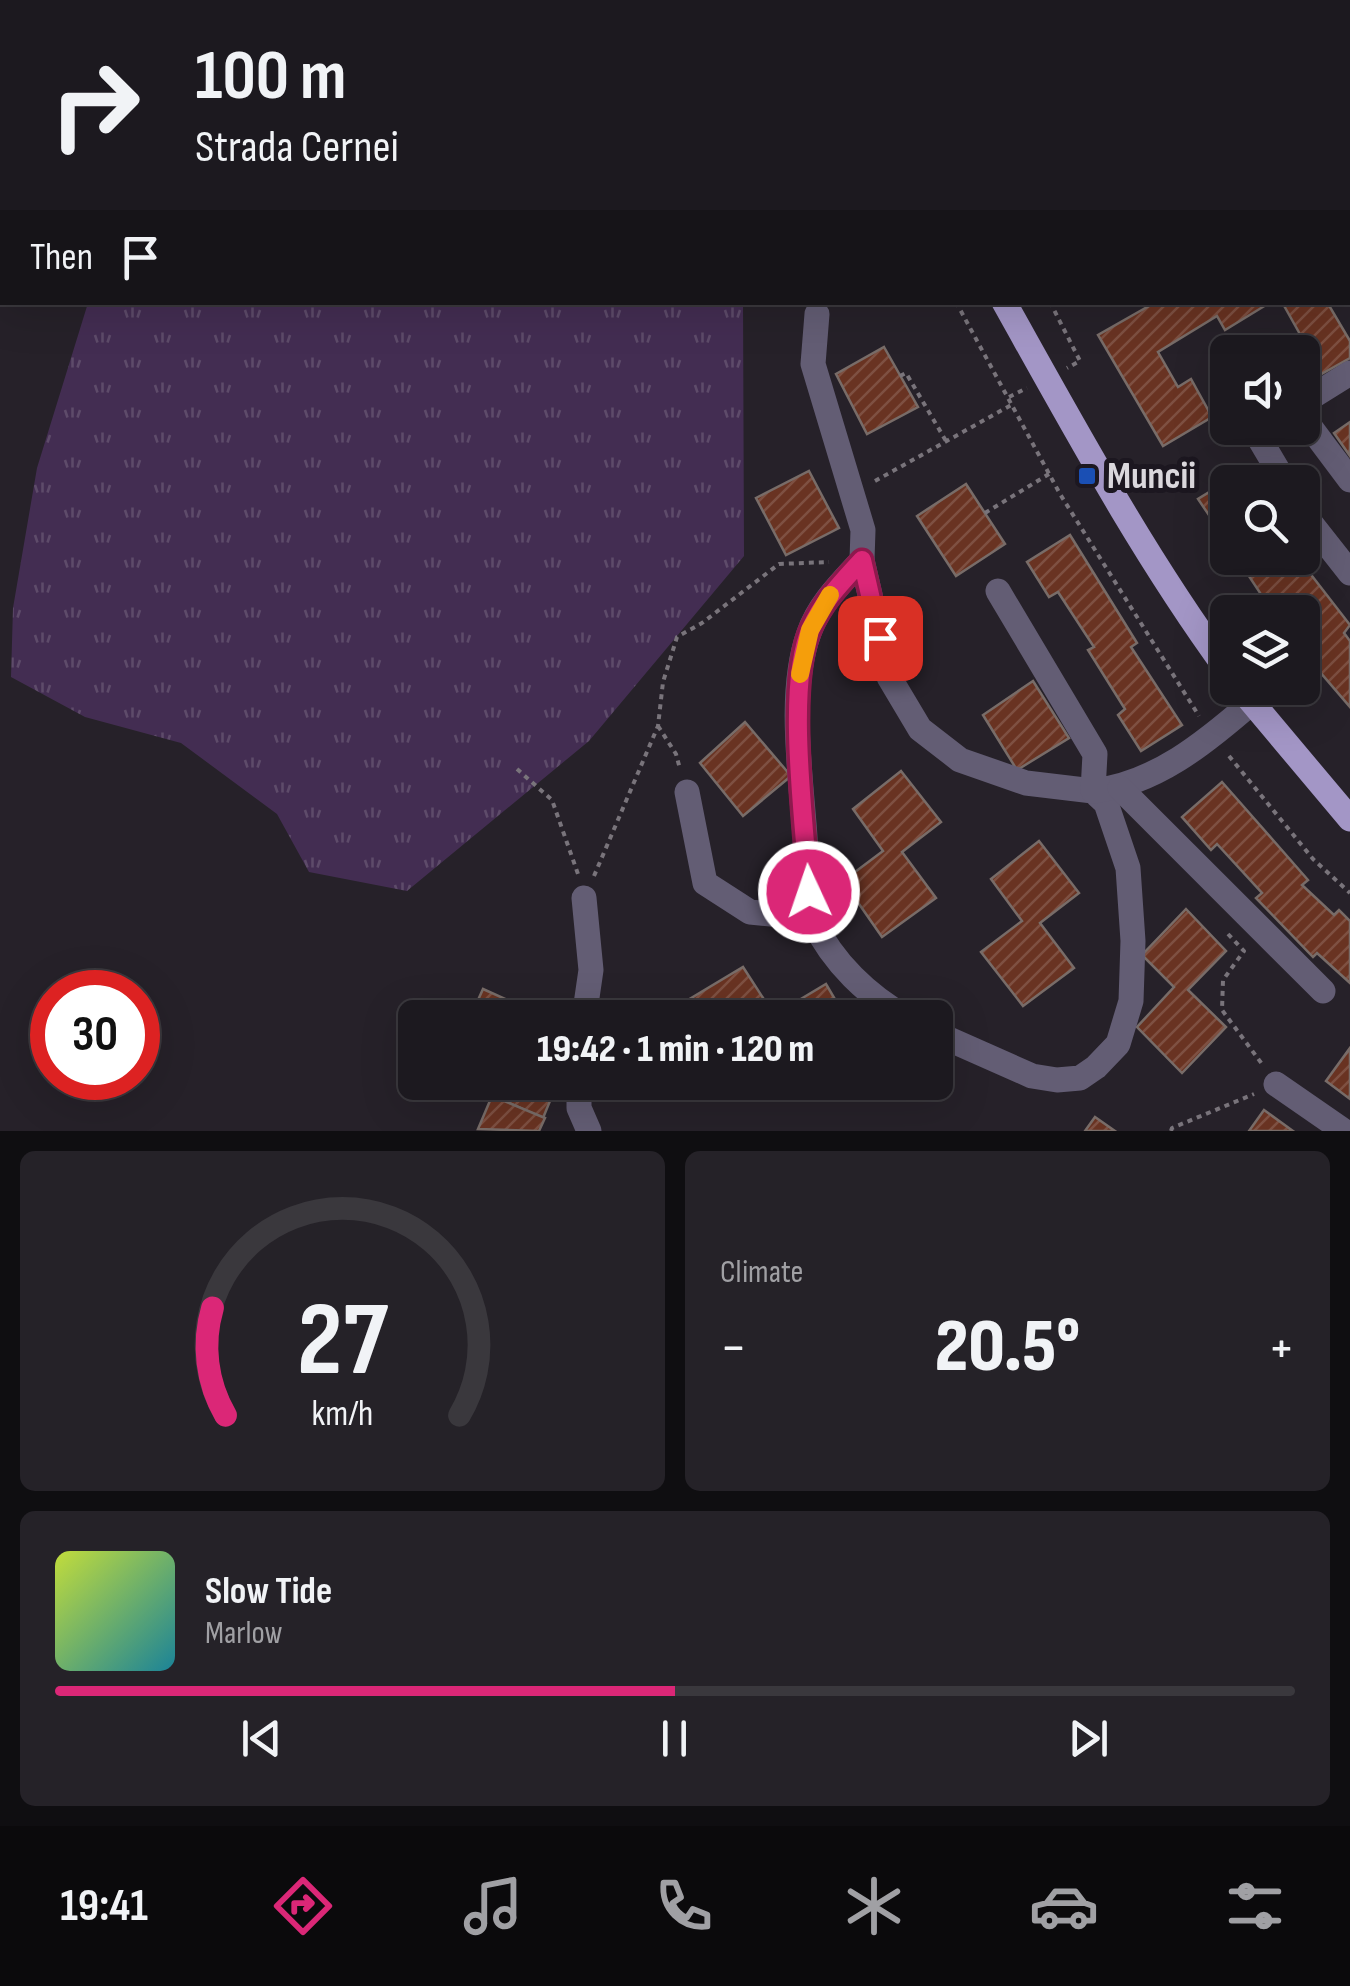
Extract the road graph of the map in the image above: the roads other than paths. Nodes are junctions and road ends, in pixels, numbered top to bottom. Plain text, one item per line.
1 (1006, 305) edge
2 (817, 314) dead end
3 (1350, 373) edge
4 (1320, 392) edge
5 (1320, 440) edge
6 (1350, 480) edge
7 (1320, 535) edge
8 (862, 560) junction
9 (1350, 574) edge
10 (998, 591) dead end
11 (1210, 646) edge
12 (1237, 705) edge
13 (1253, 705) edge
14 (1120, 788) junction
15 (1093, 791) junction
16 (687, 792) road end
17 (1350, 820) edge
18 (584, 898) road end
19 (810, 918) junction
20 (1323, 992) dead end
21 (587, 1000) edge
22 (875, 1000) edge
23 (953, 1041) edge
24 (1276, 1084) road end
25 (579, 1100) edge
26 (589, 1131) edge
27 (1344, 1131) edge

1 - 11 main road
2 - 8 street
3 - 4 street
5 - 6 street
7 - 9 street
8 - 15 street
8 - 19 street
10 - 15 street
12 - 14 street
13 - 17 main road
14 - 15 street
14 - 20 street
15 - 23 street
16 - 19 street
18 - 21 street
19 - 22 street
24 - 27 street
25 - 26 street

